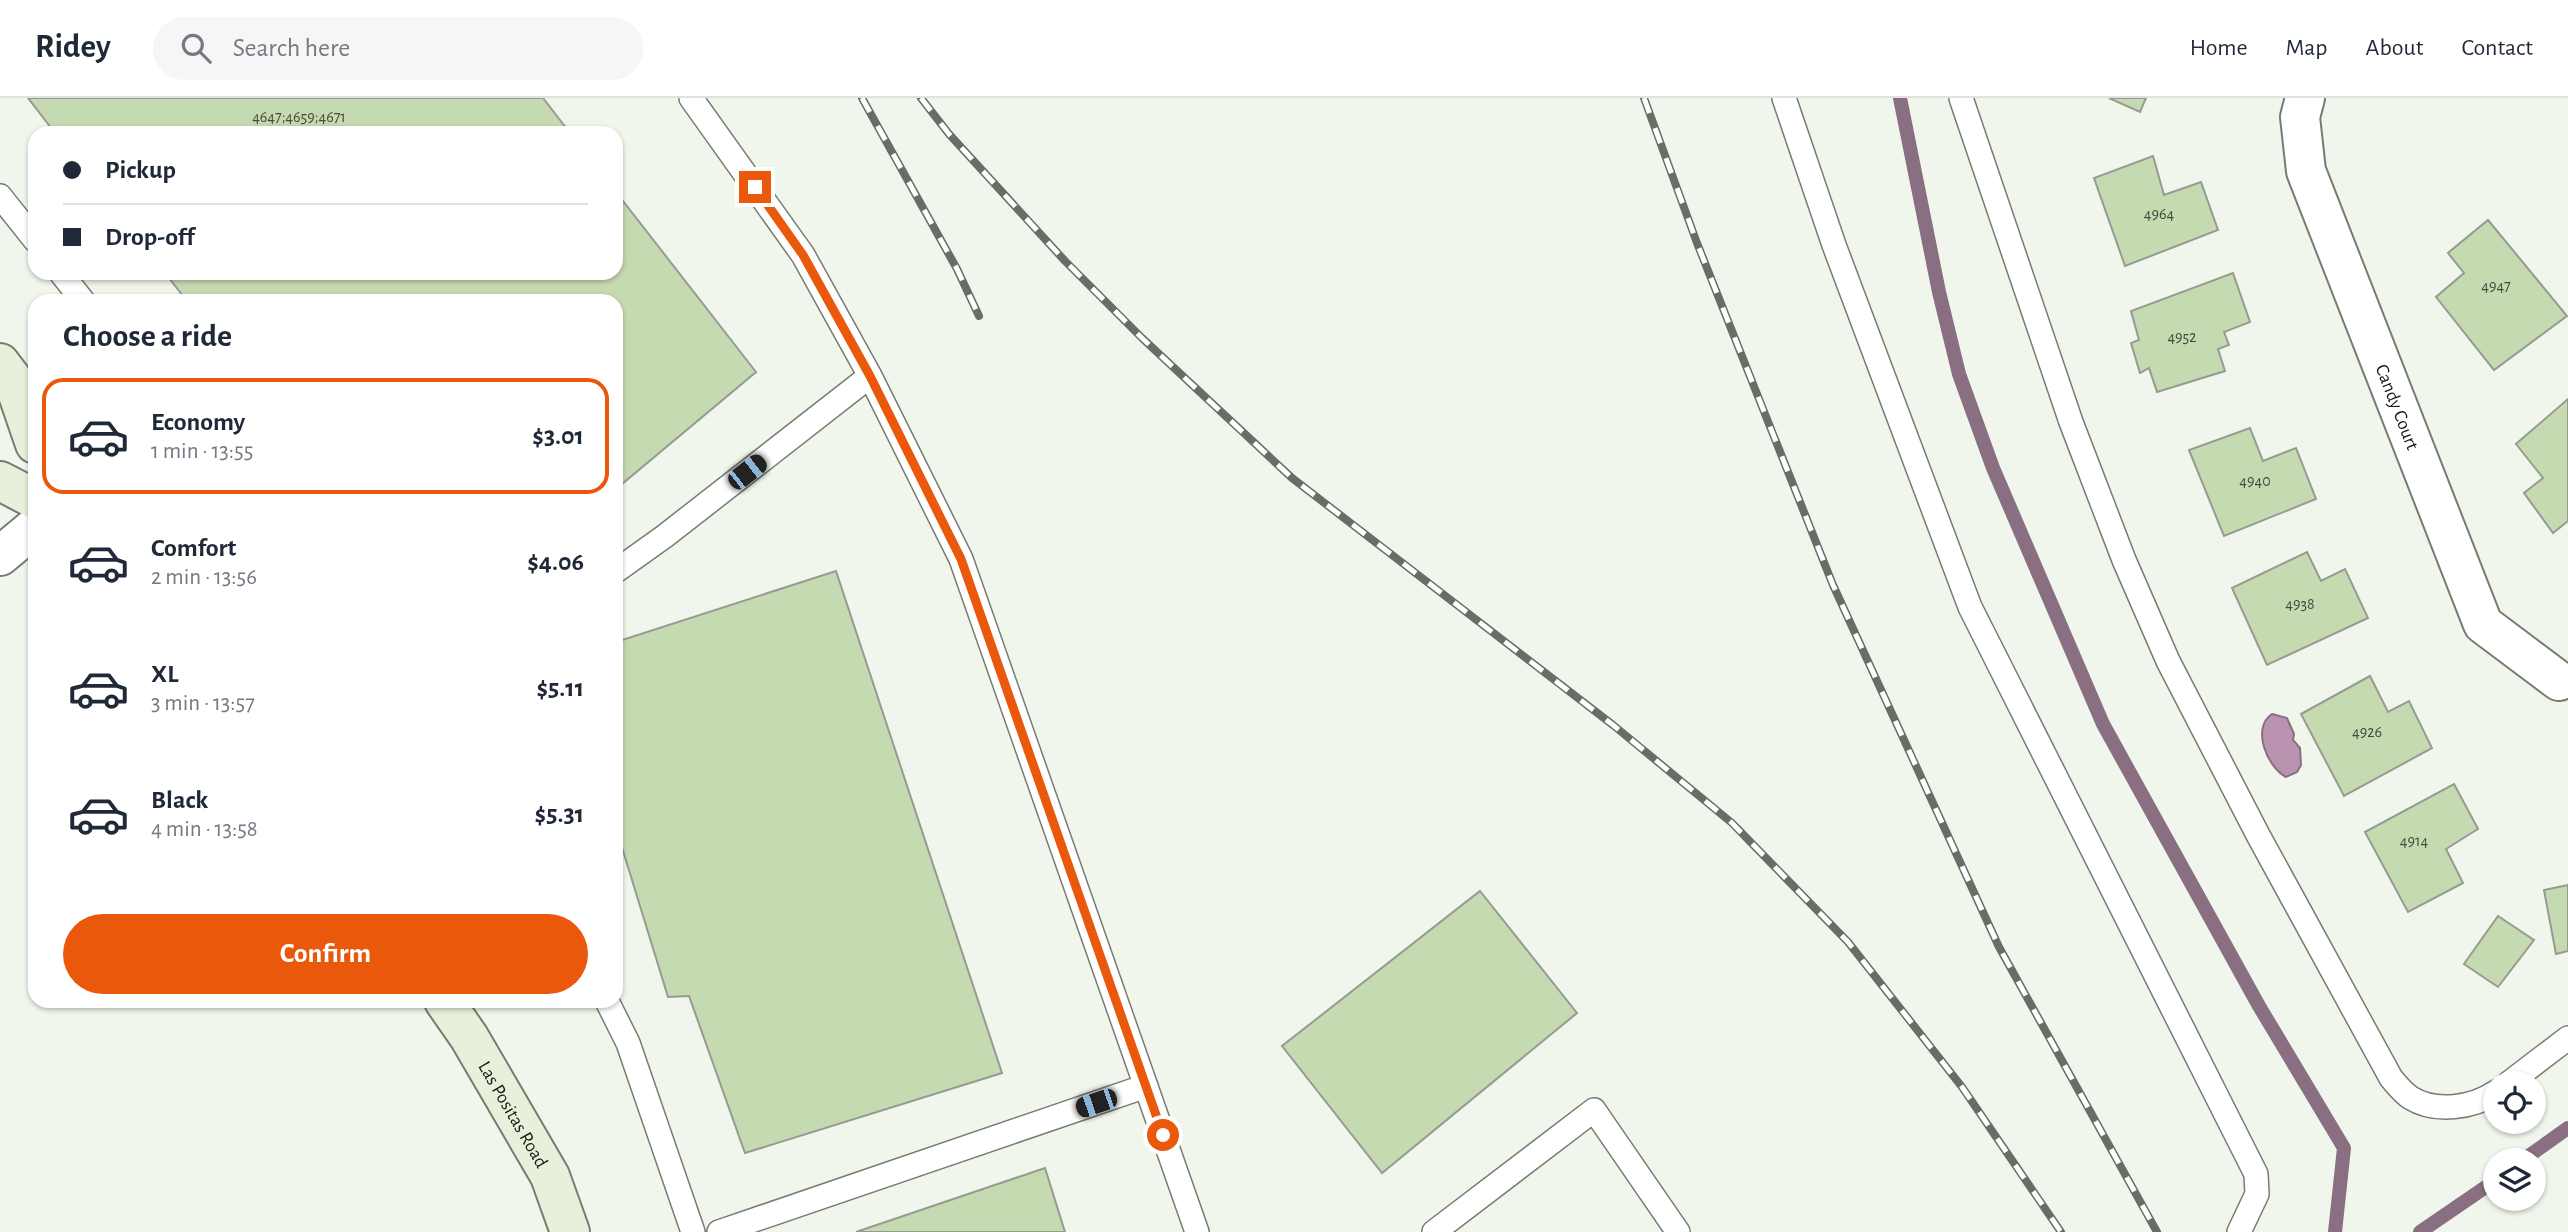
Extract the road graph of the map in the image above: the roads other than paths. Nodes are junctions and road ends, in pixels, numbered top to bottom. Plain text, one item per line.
1 (691, 98) edge
2 (1784, 98) edge
3 (1961, 98) edge
4 (2305, 98) edge
5 (0, 196) edge
6 (28, 231) edge
7 (66, 280) edge
8 (78, 294) edge
9 (0, 363) edge
10 (870, 376) junction
11 (28, 424) edge
12 (0, 481) edge
13 (28, 495) edge
14 (28, 533) edge
15 (0, 556) edge
16 (623, 566) edge
17 (2559, 681) dead end
18 (449, 1008) edge
19 (610, 1008) edge
20 (2568, 1038) edge
21 (2525, 1071) edge
22 (1146, 1086) junction
23 (2483, 1097) edge
24 (570, 1232) edge
25 (692, 1232) edge
26 (719, 1232) edge
27 (1197, 1232) edge
28 (1434, 1232) edge
29 (1678, 1232) edge
30 (2239, 1232) edge

1 - 10 lane
2 - 30 lane
3 - 23 lane
4 - 17 street, Candy Court
5 - 6 lane
7 - 8 lane
9 - 11 main road
10 - 16 lane
10 - 22 lane
12 - 13 main road
14 - 15 street
18 - 24 main road, Las Positas Road
19 - 25 lane
20 - 21 lane
22 - 26 lane
22 - 27 lane
28 - 29 lane

